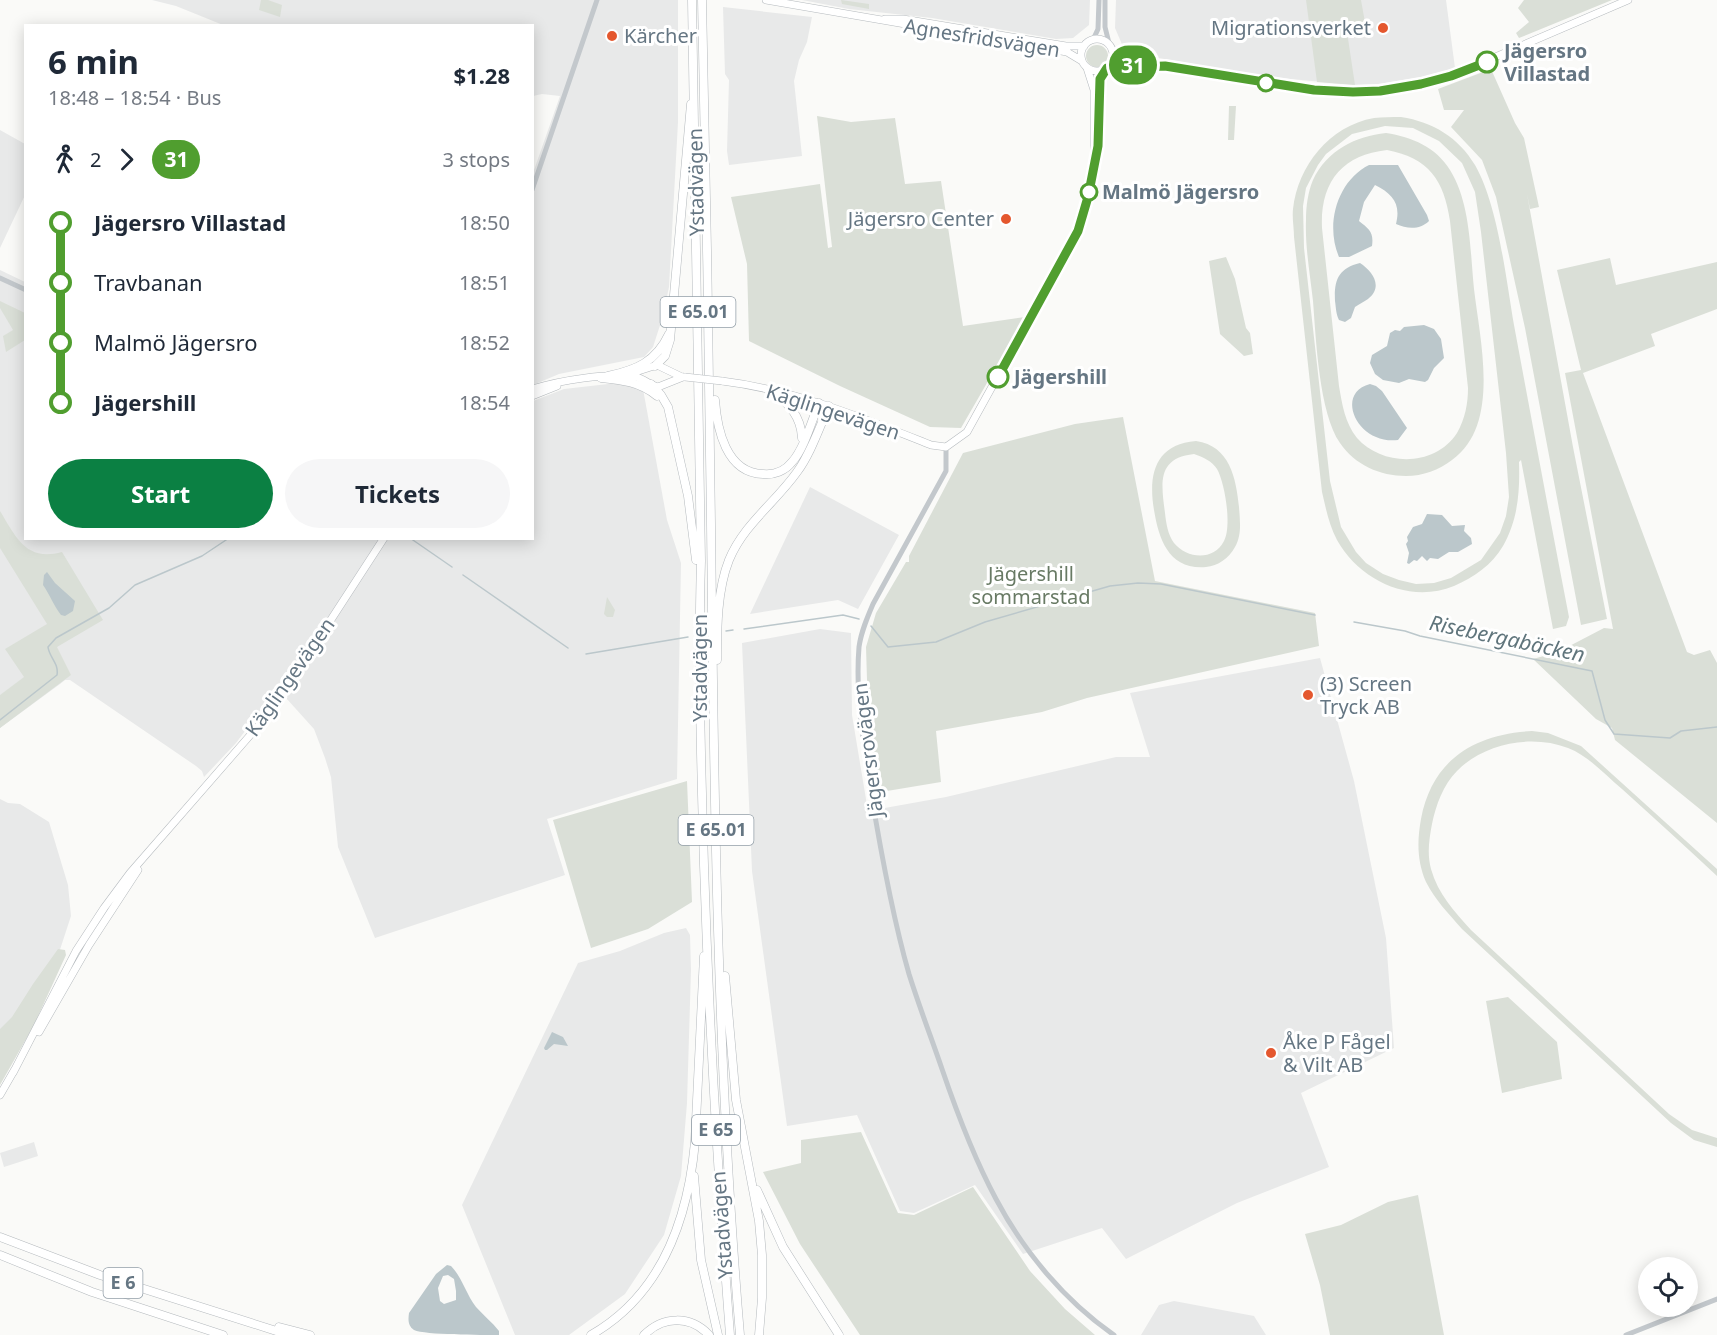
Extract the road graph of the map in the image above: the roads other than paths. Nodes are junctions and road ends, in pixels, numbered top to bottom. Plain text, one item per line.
1 (597, 0) edge
2 (692, 0) edge
3 (702, 0) edge
4 (766, 0) edge
5 (1099, 0) edge
6 (1105, 0) edge
7 (1628, 0) edge
8 (879, 19) junction
9 (1093, 40) junction
10 (1084, 46) junction
11 (1111, 48) junction
12 (694, 58) junction
13 (1082, 61) junction
14 (1165, 66) junction
15 (1087, 68) junction
16 (1106, 69) junction
17 (1094, 163) junction
18 (534, 184) edge
19 (0, 278) edge
20 (24, 289) edge
21 (672, 327) junction
22 (709, 336) junction
23 (654, 366) junction
24 (620, 376) junction
25 (684, 377) junction
26 (601, 378) junction
27 (573, 380) junction
28 (650, 384) junction
29 (534, 388) edge
30 (772, 391) junction
31 (534, 395) edge
32 (819, 403) junction
33 (829, 406) junction
34 (672, 427) junction
35 (802, 443) junction
36 (946, 447) junction
37 (381, 540) edge
38 (699, 624) junction
39 (714, 728) junction
40 (706, 924) junction
41 (719, 933) junction
42 (0, 1095) edge
43 (693, 1162) junction
44 (749, 1165) junction
45 (0, 1236) edge
46 (0, 1255) edge
47 (1717, 1299) edge
48 (248, 1323) junction
49 (223, 1335) edge
50 (289, 1335) edge
51 (310, 1335) edge
52 (591, 1335) edge
53 (644, 1335) edge
54 (710, 1335) edge
55 (718, 1335) edge
56 (730, 1335) edge
57 (740, 1335) edge
58 (759, 1335) edge
59 (839, 1335) edge
60 (1114, 1335) edge
61 (1626, 1335) edge

1 - 18 street
2 - 12 highway, Ystadvägen / E 65.01
3 - 22 highway, Ystadvägen / E 65.01
4 - 8 main road, Agnesfridsvägen
5 - 9 street
6 - 11 street
7 - 14 main road
8 - 10 main road, Agnesfridsvägen
8 - 13 main road, Agnesfridsvägen
9 - 10 main road
9 - 11 main road
10 - 13 main road
11 - 14 main road
11 - 16 main road
12 - 21 highway
12 - 38 highway, Ystadvägen / E 65.01
13 - 15 main road
14 - 16 main road
15 - 16 main road
15 - 17 main road
16 - 17 main road
17 - 36 main road
19 - 20 street
21 - 23 highway
21 - 26 highway
22 - 35 highway
22 - 39 highway, Ystadvägen / E 65.01
23 - 24 main road, Käglingevägen
23 - 25 main road, Käglingevägen
23 - 28 main road
24 - 26 main road, Käglingevägen
24 - 28 main road, Käglingevägen
25 - 28 main road, Käglingevägen
25 - 30 main road, Käglingevägen, bridge
26 - 27 main road, Käglingevägen
26 - 34 highway
27 - 29 main road, Käglingevägen
27 - 31 main road, Käglingevägen
28 - 34 highway
30 - 32 main road, Käglingevägen
30 - 35 highway
32 - 33 main road, Käglingevägen
32 - 35 highway
33 - 36 main road, Käglingevägen
33 - 39 highway
34 - 38 highway
36 - 60 street, Jägersrovägen
37 - 42 main road, Käglingevägen
38 - 40 highway, Ystadvägen / E 65.01
39 - 41 highway, Ystadvägen / E 65.01
40 - 43 highway
40 - 56 highway, Ystadvägen / E 65
41 - 44 highway
41 - 57 highway, Ystadvägen / E 65
43 - 52 highway
43 - 55 highway
44 - 58 highway
44 - 59 highway
45 - 48 highway, E 6
46 - 49 highway, E 6
47 - 61 street
48 - 50 highway, E 6
48 - 51 highway
53 - 54 highway

